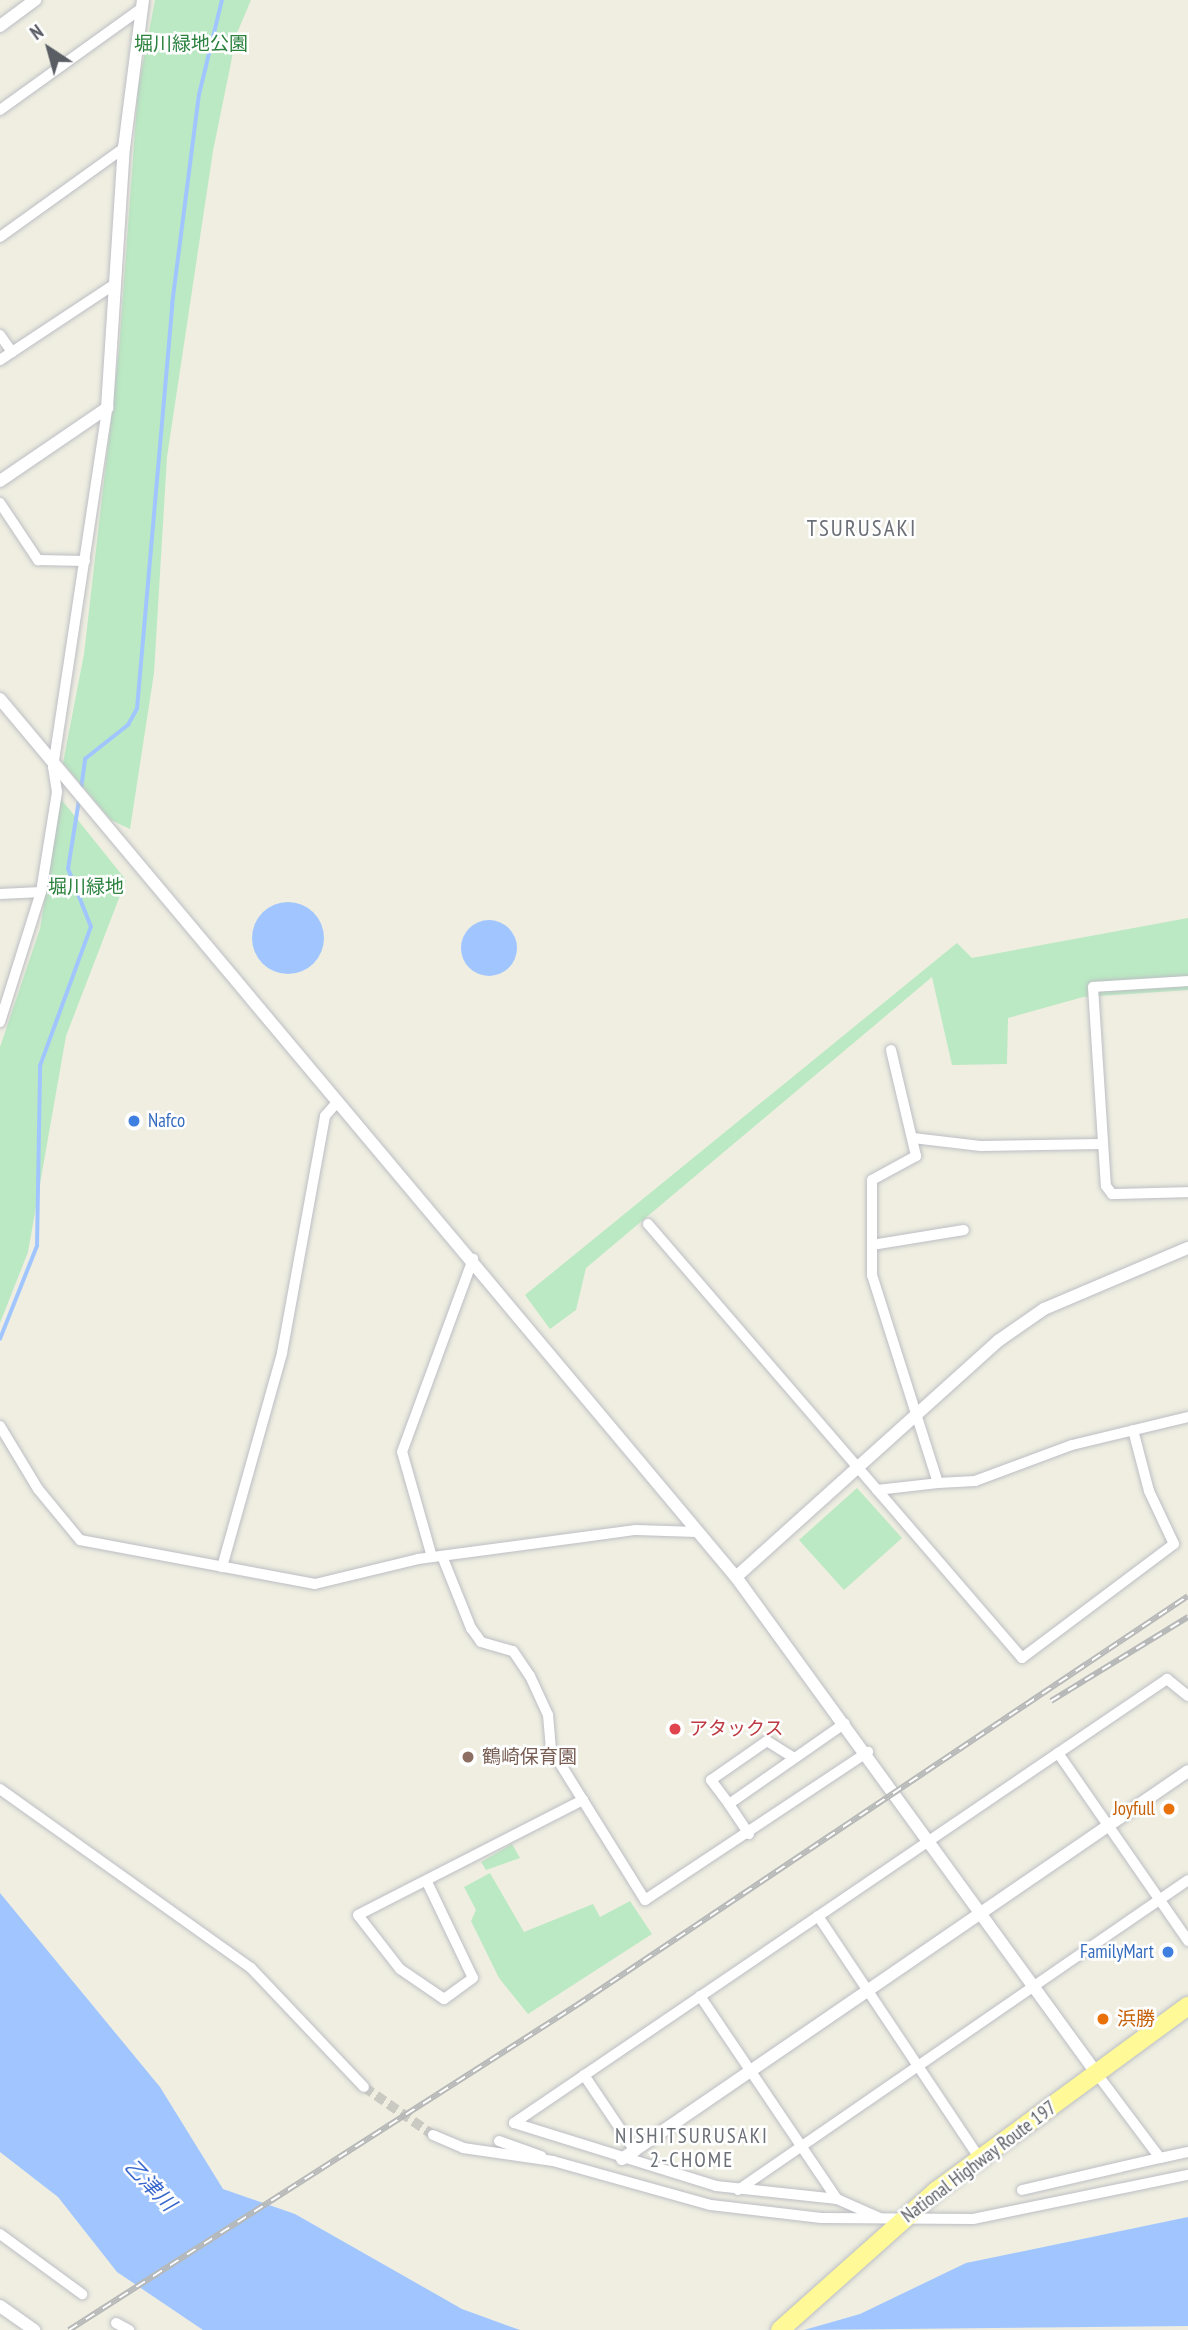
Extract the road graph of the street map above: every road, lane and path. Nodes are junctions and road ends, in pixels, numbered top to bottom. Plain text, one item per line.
1 (35, 0) edge
2 (142, 4) edge
3 (0, 26) edge
4 (0, 110) edge
5 (124, 148) junction
6 (0, 237) edge
7 (115, 284) junction
8 (0, 335) edge
9 (12, 352) junction
10 (0, 360) edge
11 (107, 408) junction
12 (0, 481) edge
13 (0, 503) edge
14 (85, 561) junction
15 (0, 699) edge
16 (52, 767) junction
17 (41, 892) junction
18 (0, 894) edge
19 (1188, 981) edge
20 (0, 1022) edge
21 (891, 1050) dead end
22 (337, 1102) junction
23 (913, 1138) junction
24 (1101, 1143) junction
25 (1188, 1192) edge
26 (648, 1224) dead end
27 (964, 1230) dead end
28 (872, 1245) junction
29 (1188, 1248) edge
30 (472, 1259) junction
31 (913, 1417) junction
32 (1188, 1417) edge
33 (0, 1426) edge
34 (1133, 1430) junction
35 (858, 1467) junction
36 (938, 1483) junction
37 (877, 1490) junction
38 (697, 1532) junction
39 (437, 1557) junction
40 (222, 1567) junction
41 (736, 1577) junction
42 (1184, 1682) edge
43 (1188, 1696) edge
44 (845, 1723) junction
45 (868, 1752) junction
46 (1058, 1753) junction
47 (794, 1758) junction
48 (1188, 1771) edge
49 (0, 1789) edge
50 (583, 1800) junction
51 (729, 1804) junction
52 (1108, 1825) junction
53 (750, 1834) junction
54 (930, 1840) junction
55 (1188, 1880) edge
56 (427, 1882) junction
57 (1159, 1899) junction
58 (980, 1913) junction
59 (818, 1916) junction
60 (1188, 1941) edge
61 (1031, 1988) junction
62 (868, 1991) junction
63 (700, 1996) junction
64 (1188, 2006) edge
65 (918, 2066) junction
66 (751, 2071) junction
67 (1097, 2074) junction
68 (584, 2075) junction
69 (364, 2087) tunnel mouth
70 (433, 2135) tunnel mouth
71 (499, 2141) dead end
72 (801, 2146) junction
73 (635, 2151) junction
74 (1188, 2152) edge
75 (1160, 2158) junction
76 (622, 2159) junction
77 (980, 2159) junction
78 (553, 2161) junction
79 (1188, 2175) edge
80 (738, 2190) junction
81 (1022, 2190) dead end
82 (837, 2199) junction
83 (894, 2219) junction
84 (0, 2234) edge
85 (82, 2294) dead end
86 (0, 2306) edge
87 (117, 2323) dead end
88 (28, 2328) edge
89 (129, 2330) edge
90 (780, 2330) edge

1 - 3 street
2 - 4 street
2 - 5 street
5 - 6 street
5 - 7 street
7 - 9 street
7 - 11 street
8 - 9 street
9 - 10 street
11 - 12 street
11 - 14 street
13 - 14 street
14 - 16 street
15 - 16 street
16 - 17 street
16 - 22 street
17 - 18 street
17 - 20 street
19 - 24 street
21 - 23 street
22 - 30 street
22 - 40 street
23 - 24 street
23 - 28 street
24 - 25 street
26 - 35 street
27 - 28 street
28 - 31 street
29 - 31 street
30 - 38 street
30 - 39 street
31 - 35 street
31 - 36 street
32 - 34 street
33 - 40 street
34 - 36 street
34 - 37 street
35 - 37 street
35 - 41 street
36 - 37 street
38 - 39 street
38 - 41 street
39 - 40 street
39 - 50 street
41 - 44 street
42 - 43 street
42 - 46 street
44 - 45 street
44 - 47 street
45 - 53 street
45 - 54 street
46 - 52 street
46 - 54 street
47 - 51 street
47 - 51 street
48 - 52 street
49 - 69 street
50 - 53 street
50 - 56 street
51 - 53 street
52 - 57 street
52 - 58 street
54 - 58 street
54 - 59 street
55 - 57 street
56 - 56 street
57 - 60 street
57 - 61 street
58 - 61 street
58 - 62 street
59 - 62 street
59 - 63 street
61 - 65 street
61 - 67 street
62 - 65 street
62 - 66 street
63 - 66 street
63 - 68 street
64 - 67 highway, National Highway Route 197
65 - 72 street
65 - 77 street
66 - 72 street
66 - 73 street
67 - 75 street
67 - 77 highway, National Highway Route 197
68 - 73 street
68 - 76 street
70 - 78 street
71 - 78 street
72 - 80 street
72 - 82 street
73 - 76 street
74 - 75 street
75 - 81 street
76 - 80 street
77 - 83 highway, National Highway Route 197
78 - 83 street
79 - 83 street
80 - 82 street
82 - 83 street
83 - 90 highway, National Highway Route 197
84 - 85 street
86 - 88 street
87 - 89 street

